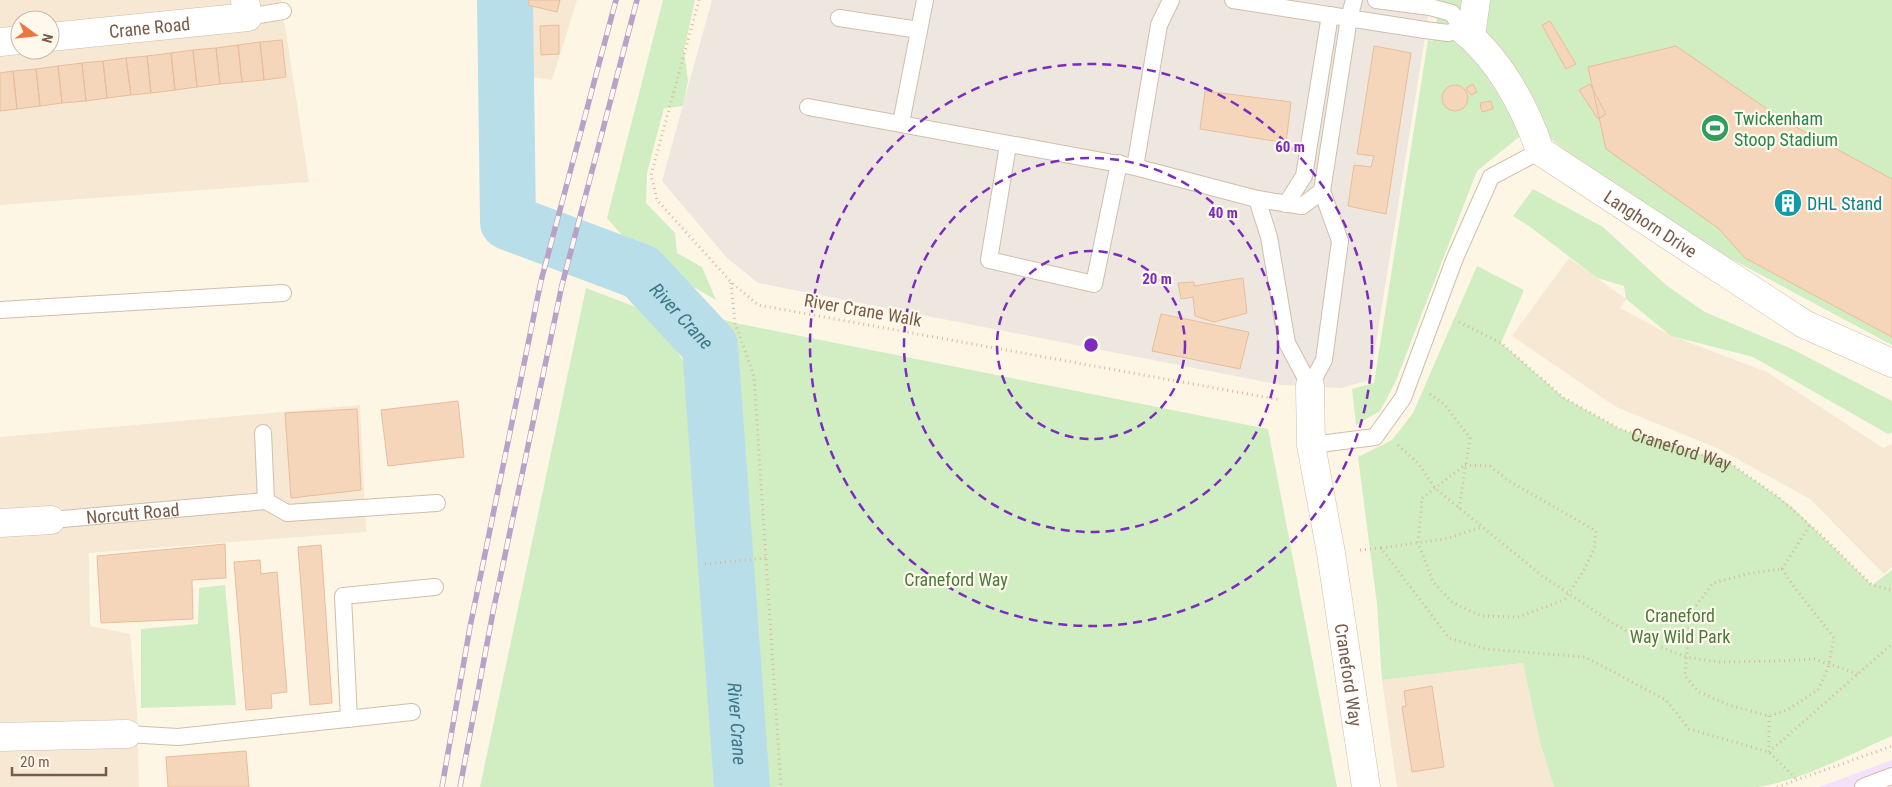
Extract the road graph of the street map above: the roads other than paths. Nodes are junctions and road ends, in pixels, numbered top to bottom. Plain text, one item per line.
1 (925, 0) edge
2 (1171, 0) edge
3 (1234, 0) edge
4 (1354, 0) edge
5 (1376, 0) edge
6 (1476, 0) edge
7 (1300, 5) edge
8 (247, 8) edge
9 (283, 11) dead end
10 (1330, 15) junction
11 (838, 18) dead end
12 (1350, 18) junction
13 (919, 30) junction
14 (1467, 32) junction
15 (60, 36) edge
16 (808, 106) dead end
17 (901, 123) junction
18 (1008, 145) junction
19 (1540, 151) junction
20 (1127, 165) junction
21 (1322, 191) junction
22 (1258, 199) junction
23 (1294, 205) junction
24 (283, 293) dead end
25 (0, 310) edge
26 (1892, 363) edge
27 (1310, 396) junction
28 (263, 433) dead end
29 (1311, 445) junction
30 (266, 501) junction
31 (437, 503) dead end
32 (51, 520) joint
33 (0, 523) edge
34 (435, 587) dead end
35 (412, 712) dead end
36 (349, 719) junction
37 (127, 734) joint
38 (0, 737) edge
39 (1892, 776) edge
40 (1366, 787) edge
41 (1863, 787) edge

1 - 13 lane
2 - 20 lane
3 - 7 lane
4 - 12 lane
5 - 14 lane
6 - 14 street
7 - 10 lane
8 - 9 lane
8 - 15 street, Crane Road
10 - 12 lane
10 - 23 lane
11 - 13 lane
12 - 14 lane
12 - 21 lane
13 - 17 lane
14 - 19 street
16 - 17 lane
17 - 18 lane
18 - 20 lane
18 - 20 lane
19 - 26 street, Langhorn Drive
19 - 29 lane
20 - 22 lane
21 - 23 lane
21 - 27 lane
22 - 23 lane
22 - 27 lane
24 - 25 lane
27 - 29 street, Craneford Way
28 - 30 lane
29 - 40 street, Craneford Way
30 - 31 lane
30 - 32 lane, Norcutt Road
32 - 33 street, Norcutt Road
34 - 36 lane
35 - 36 lane
36 - 37 lane
37 - 38 street
39 - 41 lane

